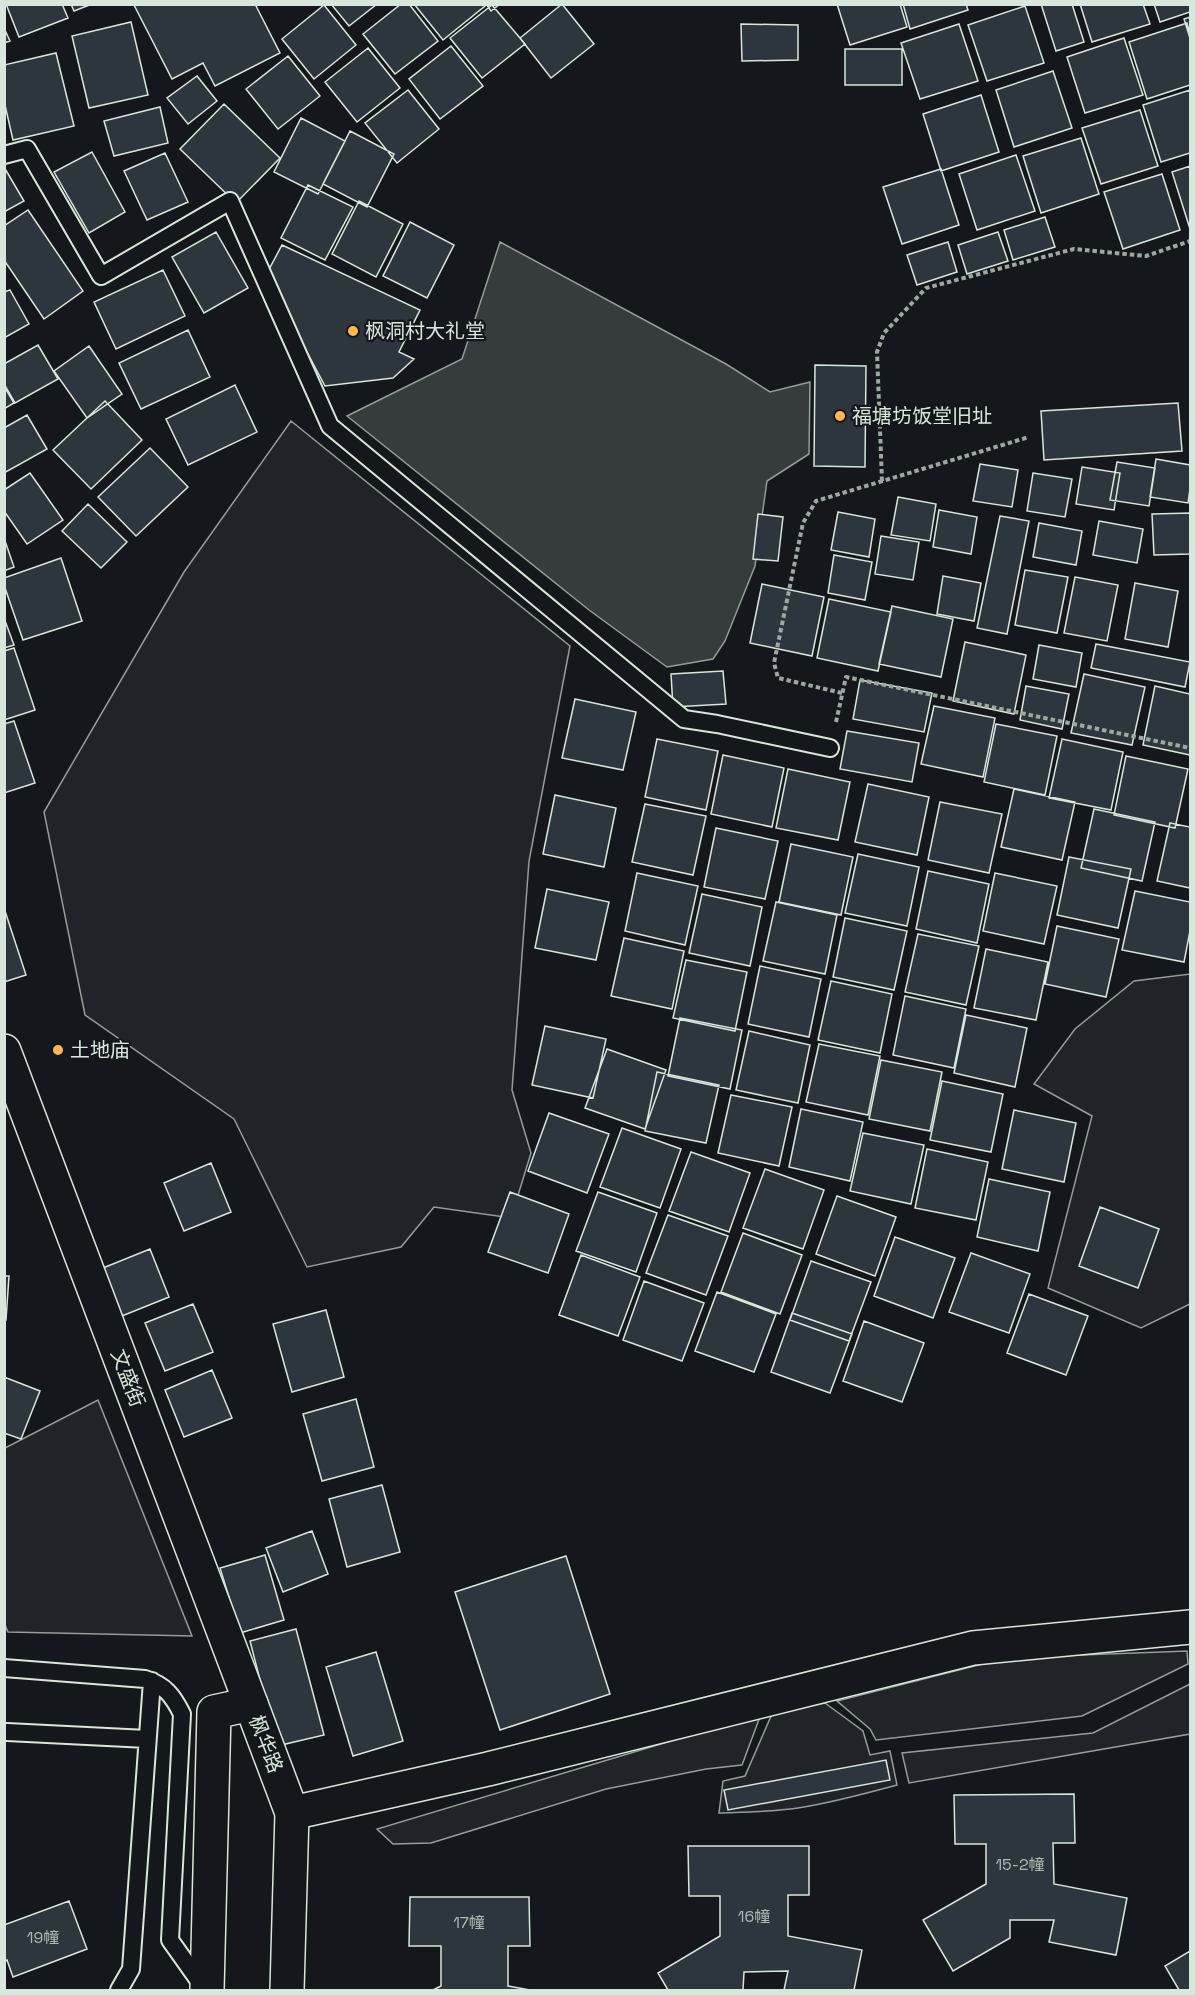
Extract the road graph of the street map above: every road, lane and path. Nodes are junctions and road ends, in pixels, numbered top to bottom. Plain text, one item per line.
1 (4, 155) edge
2 (1191, 241) edge
3 (1029, 437) dead end
4 (882, 481) junction
5 (842, 693) junction
6 (830, 748) joint
7 (1191, 748) edge
8 (4, 1051) edge
9 (14, 1105) edge
10 (1191, 1627) edge
11 (4, 1668) edge
12 (152, 1681) junction
13 (251, 1704) junction
14 (7, 1732) dead end
15 (147, 1740) junction
16 (292, 1813) junction
17 (120, 1990) edge
18 (206, 1990) edge
19 (287, 1990) edge

1 - 6 lane
2 - 4 path
3 - 4 path
4 - 5 path
5 - 6 path
5 - 7 path
8 - 9 street, 文盛街
9 - 13 street, 文盛街
10 - 16 street
11 - 12 lane
12 - 15 lane
12 - 18 lane
13 - 16 street, 枫华路
13 - 18 street, 枫华路
14 - 15 lane
15 - 17 lane
16 - 19 street, 枫华路

